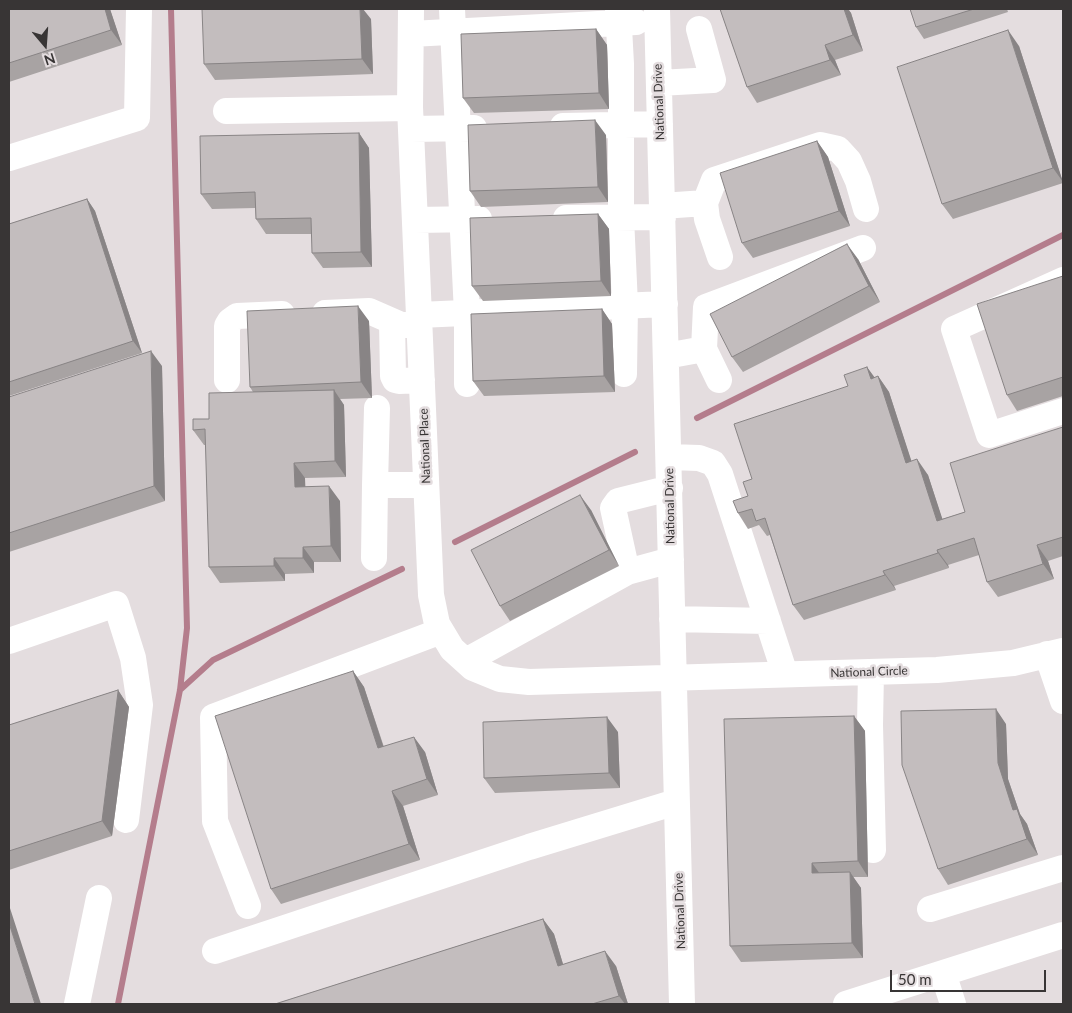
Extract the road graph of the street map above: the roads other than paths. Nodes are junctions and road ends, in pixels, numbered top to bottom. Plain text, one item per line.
1 (139, 9) edge
2 (657, 15) edge
3 (619, 16) edge
4 (453, 20) edge
5 (411, 21) edge
6 (698, 29) dead end
7 (659, 83) junction
8 (226, 111) dead end
9 (410, 118) junction
10 (660, 124) junction
11 (622, 125) junction
12 (535, 127) edge
13 (497, 128) edge
14 (458, 129) junction
15 (9, 158) edge
16 (705, 203) junction
17 (866, 209) dead end
18 (662, 211) junction
19 (621, 217) junction
20 (540, 218) edge
21 (462, 219) junction
22 (501, 219) edge
23 (415, 220) junction
24 (863, 248) dead end
25 (720, 257) dead end
26 (1063, 280) edge
27 (665, 304) junction
28 (625, 305) junction
29 (467, 313) junction
30 (419, 320) junction
31 (392, 321) junction
32 (704, 349) junction
33 (666, 356) junction
34 (624, 374) dead end
35 (227, 380) dead end
36 (422, 380) junction
37 (719, 380) dead end
38 (467, 384) dead end
39 (377, 408) dead end
40 (1063, 412) edge
41 (669, 457) junction
42 (375, 485) junction
43 (426, 485) junction
44 (670, 488) junction
45 (374, 558) dead end
46 (671, 560) junction
47 (627, 572) junction
48 (672, 620) junction
49 (768, 621) junction
50 (441, 631) junction
51 (9, 641) edge
52 (1055, 652) edge
53 (466, 661) junction
54 (871, 672) junction
55 (785, 674) junction
56 (673, 678) junction
57 (1063, 701) edge
58 (676, 802) junction
59 (126, 820) dead end
60 (873, 850) dead end
61 (1063, 868) edge
62 (99, 898) dead end
63 (248, 906) dead end
64 (930, 909) dead end
65 (1063, 935) edge
66 (215, 951) dead end
67 (943, 973) junction
68 (77, 1004) edge
69 (682, 1004) edge
70 (846, 1004) edge
71 (953, 1004) edge

1 - 15 street
2 - 3 street
2 - 7 street, National Drive
3 - 4 street
3 - 11 street
4 - 5 street
4 - 14 street
5 - 9 street, National Place
6 - 7 street
7 - 10 street, National Drive
8 - 9 street
9 - 14 street
9 - 23 street, National Place
10 - 11 street
10 - 18 street, National Drive
11 - 12 street
11 - 19 street
13 - 14 street
14 - 21 street
16 - 17 street
16 - 18 street
16 - 25 street
18 - 19 street
18 - 27 street, National Drive
19 - 20 street
19 - 28 street
21 - 22 street
21 - 23 street
21 - 29 street
23 - 30 street, National Place
24 - 32 street
26 - 40 street
27 - 28 street
27 - 33 street, National Drive
28 - 29 street
28 - 34 street
29 - 30 street
29 - 38 street
30 - 31 street
30 - 36 street, National Place
31 - 35 street
31 - 36 street
32 - 33 street
32 - 37 street
33 - 41 street, National Drive
36 - 43 street, National Place
39 - 42 street
41 - 44 street, National Drive
41 - 49 street
42 - 43 street
42 - 45 street
43 - 50 street, National Place
44 - 46 street, National Drive
44 - 47 street
46 - 47 street
46 - 48 street, National Drive
47 - 53 street
48 - 49 street
48 - 56 street, National Drive
49 - 55 street
50 - 53 street, National Place
50 - 63 street
51 - 59 street
52 - 54 street, National Circle
52 - 57 street
53 - 56 street, National Place
54 - 55 street, National Circle
54 - 60 street
55 - 56 street, National Circle
56 - 58 street, National Drive
58 - 66 street
58 - 69 street, National Drive
61 - 64 street
62 - 68 street
65 - 67 street
67 - 70 street
67 - 71 street

